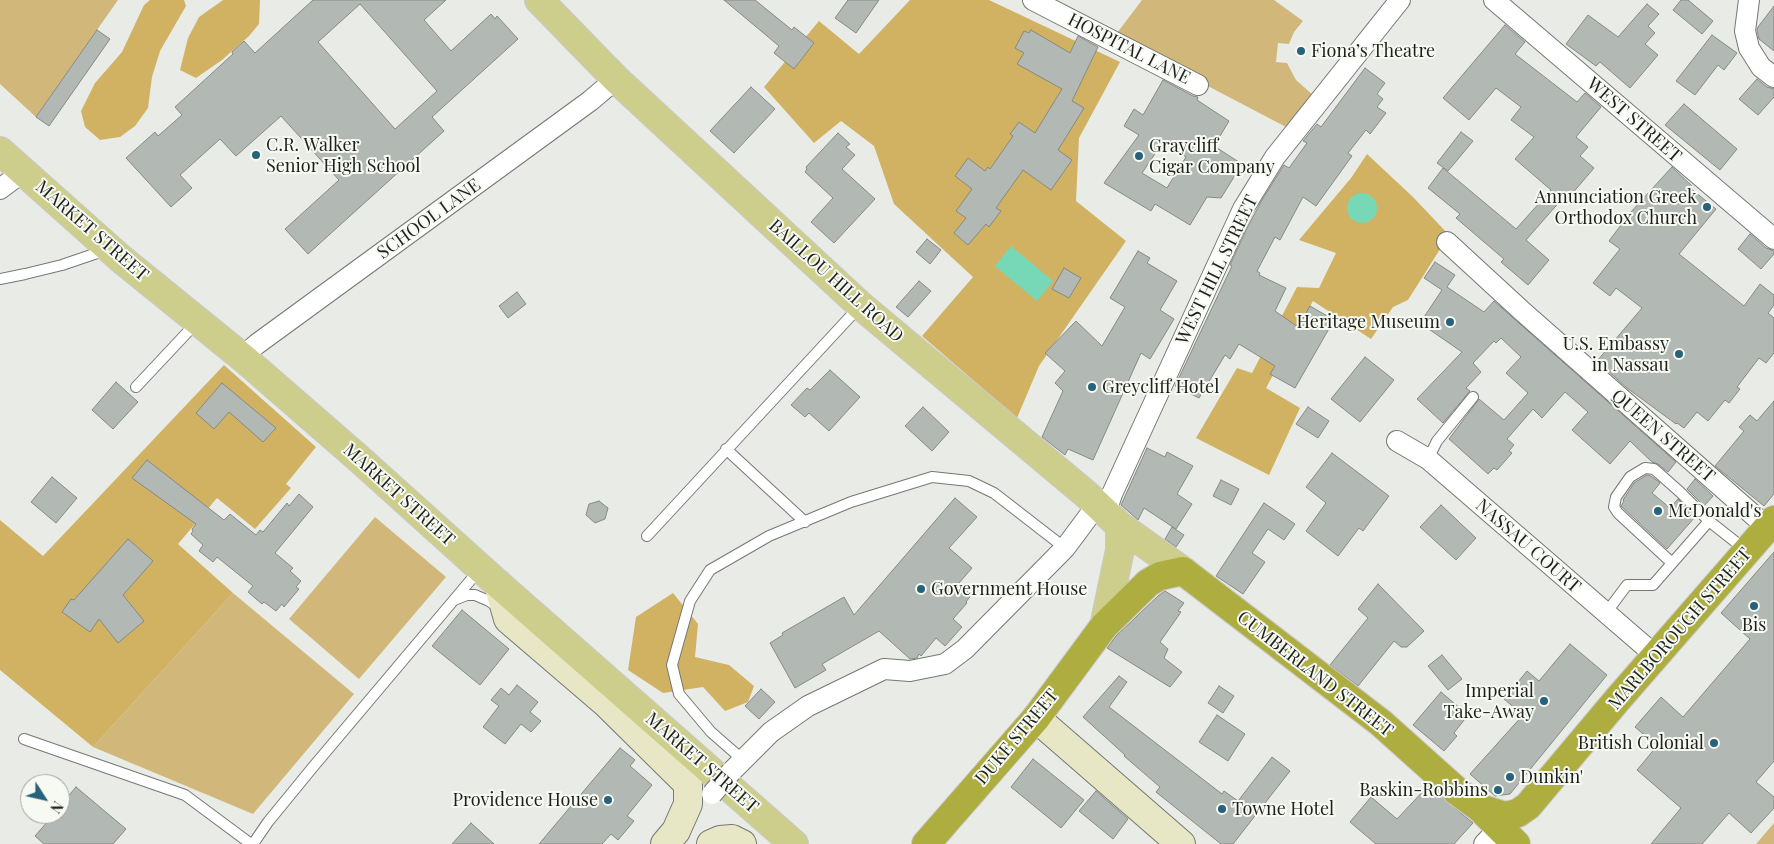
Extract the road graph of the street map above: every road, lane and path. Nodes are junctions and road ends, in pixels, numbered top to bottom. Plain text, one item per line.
1 (539, 0) edge
2 (1033, 0) edge
3 (1400, 0) edge
4 (1748, 0) edge
5 (1496, 1) edge
6 (1774, 77) edge
7 (616, 79) junction
8 (1198, 85) dead end
9 (0, 150) edge
10 (24, 171) junction
11 (0, 189) edge
12 (1774, 239) edge
13 (1447, 242) dead end
14 (110, 248) junction
15 (0, 279) edge
16 (860, 306) junction
17 (198, 321) junction
18 (242, 357) junction
19 (136, 387) dead end
20 (1473, 397) dead end
21 (1397, 440) dead end
22 (726, 449) junction
23 (1428, 458) junction
24 (1108, 514) junction
25 (1709, 521) junction
26 (805, 522) junction
27 (1771, 524) edge
28 (647, 536) dead end
29 (1148, 545) joint
30 (1065, 548) junction
31 (1747, 552) junction
32 (1672, 563) junction
33 (1183, 571) junction
34 (490, 576) junction
35 (453, 600) junction
36 (1606, 613) junction
37 (508, 619) junction
38 (1104, 626) junction
39 (1656, 656) junction
40 (1036, 718) junction
41 (24, 739) dead end
42 (737, 766) junction
43 (1528, 806) junction
44 (1480, 808) junction
45 (670, 838) edge
46 (1500, 839) edge
47 (252, 844) edge
48 (711, 844) edge
49 (742, 844) edge
50 (794, 844) edge
51 (926, 844) edge
52 (1181, 844) edge
53 (1532, 844) edge

1 - 7 main road, BAILLOU HILL ROAD
2 - 8 street, HOSPITAL LANE
3 - 24 street, WEST HILL STREET
4 - 6 street
5 - 12 street, WEST STREET
7 - 16 main road, BAILLOU HILL ROAD
7 - 18 street, SCHOOL LANE
9 - 10 main road, MARKET STREET
10 - 11 street
10 - 14 main road, MARKET STREET
13 - 27 street, QUEEN STREET
14 - 15 lane
14 - 17 main road, MARKET STREET
16 - 22 lane
16 - 24 main road, BAILLOU HILL ROAD
17 - 18 main road, MARKET STREET
17 - 19 lane
18 - 34 main road, MARKET STREET
20 - 23 lane
21 - 23 street, NASSAU COURT
22 - 26 lane
22 - 28 lane
23 - 36 street, NASSAU COURT
24 - 29 main road, BAILLOU HILL ROAD
24 - 30 street, WEST HILL STREET
24 - 38 main road, DUKE STREET
25 - 31 lane
25 - 32 lane
25 - 32 lane
26 - 30 lane
26 - 42 lane
27 - 31 highway, MARLBOROUGH STREET
29 - 33 main road, CUMBERLAND STREET
30 - 42 street, WEST HILL STREET
31 - 39 highway, MARLBOROUGH STREET
32 - 36 lane
33 - 38 highway, DUKE STREET
33 - 44 highway, CUMBERLAND STREET
34 - 35 lane
34 - 37 main road
34 - 50 main road, MARKET STREET
35 - 37 lane
35 - 47 lane
36 - 39 street, NASSAU COURT
37 - 45 main road
38 - 40 highway, DUKE STREET
39 - 43 highway, MARLBOROUGH STREET
40 - 51 highway, DUKE STREET
40 - 52 main road
41 - 47 lane
42 - 45 street, WEST HILL STREET, bridge
43 - 44 highway, CUMBERLAND STREET
43 - 53 highway
44 - 46 highway, CUMBERLAND STREET
48 - 49 main road

